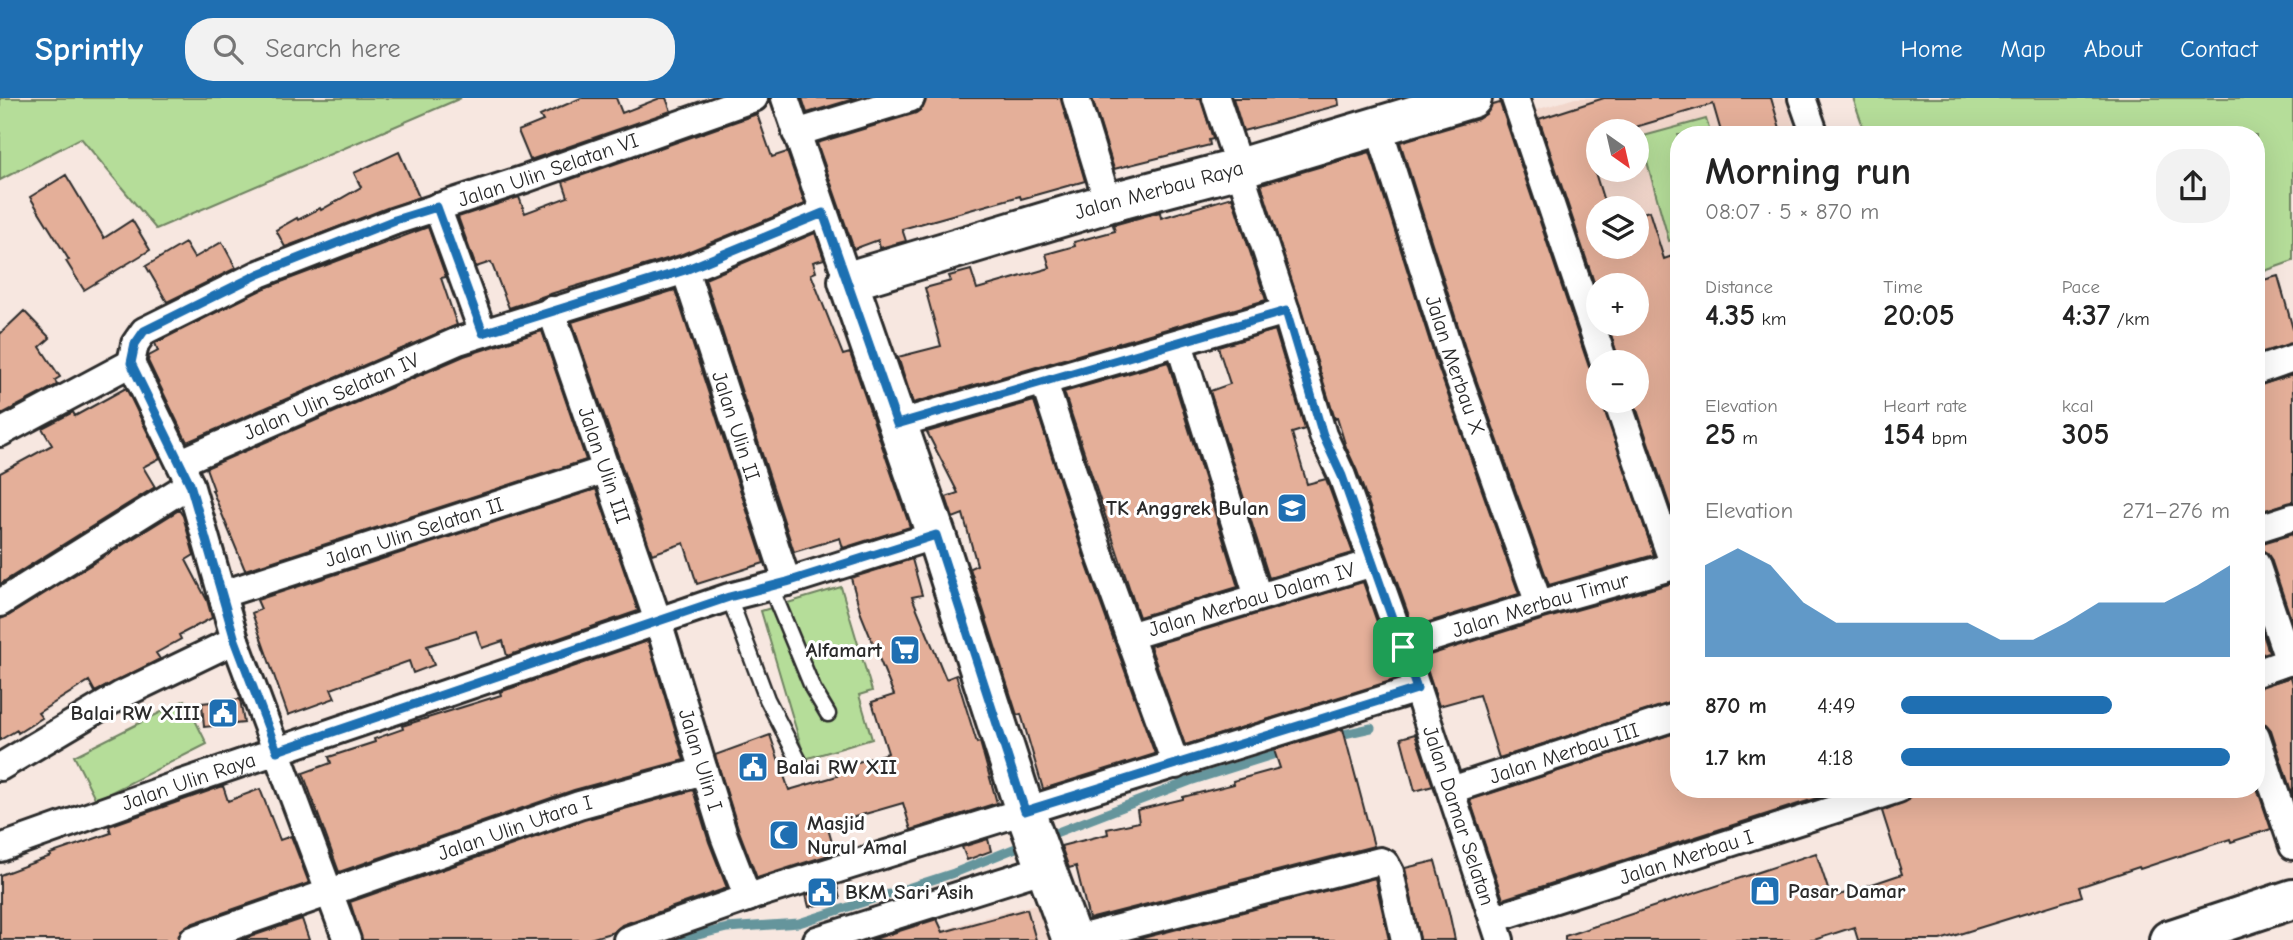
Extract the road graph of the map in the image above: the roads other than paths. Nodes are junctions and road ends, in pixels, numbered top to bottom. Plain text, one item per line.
1 (754, 98) edge
2 (785, 98) edge
3 (911, 98) edge
4 (1076, 98) edge
5 (1216, 98) edge
6 (1472, 98) edge
7 (1515, 98) edge
8 (1802, 98) edge
9 (1378, 125) junction
10 (1812, 126) edge
11 (796, 133) junction
12 (1240, 167) junction
13 (1108, 203) junction
14 (437, 207) junction
15 (823, 213) junction
16 (685, 270) junction
17 (848, 281) junction
18 (551, 310) junction
19 (1286, 311) junction
20 (483, 333) junction
21 (1179, 343) junction
22 (1600, 350) edge
23 (2293, 358) edge
24 (131, 363) junction
25 (2265, 368) edge
26 (1044, 382) junction
27 (1621, 413) edge
28 (897, 424) junction
29 (0, 433) edge
30 (605, 470) junction
31 (185, 473) junction
32 (2293, 517) edge
33 (2265, 526) edge
34 (936, 535) junction
35 (1670, 549) edge
36 (1373, 563) junction
37 (1670, 568) edge
38 (779, 583) junction
39 (2265, 589) edge
40 (223, 594) junction
41 (729, 597) junction
42 (1258, 597) junction
43 (0, 603) edge
44 (1539, 604) junction
45 (658, 621) junction
46 (1129, 636) junction
47 (235, 640) junction
48 (1403, 647) junction
49 (2291, 661) edge
50 (2265, 670) edge
51 (1417, 689) junction
52 (828, 714) dead end
53 (1670, 719) edge
54 (277, 751) junction
55 (800, 763) dead end
56 (2265, 763) edge
57 (1176, 765) junction
58 (0, 767) edge
59 (704, 771) junction
60 (1451, 790) junction
61 (1866, 798) edge
62 (1036, 841) junction
63 (2293, 846) edge
64 (0, 848) edge
65 (330, 892) junction
66 (748, 898) junction
67 (2293, 899) edge
68 (1497, 929) edge
69 (193, 940) edge
70 (346, 940) edge
71 (627, 940) edge
72 (817, 940) edge
73 (1072, 940) edge
74 (1405, 940) edge
75 (2169, 940) edge

1 - 14 street, Jalan Ulin Selatan VI
2 - 11 street
3 - 11 street
4 - 13 street
5 - 12 street, Jalan Damar Selatan
6 - 9 street, Jalan Merbau Raya
7 - 22 street
8 - 10 street
9 - 12 street, Jalan Merbau Raya
9 - 44 street, Jalan Merbau X
11 - 15 street
12 - 13 street, Jalan Merbau Raya
12 - 19 street, Jalan Damar Selatan
13 - 17 street, Jalan Merbau Raya
14 - 20 street
14 - 24 street, Jalan Ulin Selatan VI
15 - 16 street, Jalan Ulin Selatan IV
15 - 17 street
16 - 18 street, Jalan Ulin Selatan IV
16 - 38 street, Jalan Ulin II
17 - 28 street
18 - 20 street, Jalan Ulin Selatan IV
18 - 30 street, Jalan Ulin III
19 - 21 street
19 - 36 street, Jalan Damar Selatan
20 - 31 street, Jalan Ulin Selatan IV
21 - 26 street
21 - 42 street
23 - 25 street
24 - 29 street
24 - 31 street
26 - 28 street
26 - 46 street
27 - 35 street
28 - 34 street
30 - 40 street, Jalan Ulin Selatan II
30 - 45 street, Jalan Ulin III
31 - 40 street
31 - 43 street, Jalan Ulin Selatan IV
32 - 33 street
34 - 38 street, Jalan Ulin Raya
34 - 62 street
36 - 42 street, Jalan Merbau Dalam IV
36 - 48 street, Jalan Damar Selatan
37 - 44 street, Jalan Merbau Timur
38 - 41 street, Jalan Ulin Raya
38 - 52 lane
39 - 49 street
40 - 47 street
41 - 45 street, Jalan Ulin Raya
41 - 55 lane
42 - 46 street, Jalan Merbau Dalam IV
44 - 48 street, Jalan Merbau Timur
45 - 54 street, Jalan Ulin Raya
45 - 59 street, Jalan Ulin I
46 - 57 street
47 - 54 street
47 - 58 street
48 - 51 street, Jalan Damar Selatan
49 - 50 street
51 - 57 street
51 - 60 street, Jalan Damar Selatan
53 - 60 street, Jalan Merbau III
54 - 64 street, Jalan Ulin Raya
54 - 65 street
56 - 63 street
57 - 62 street
59 - 65 street, Jalan Ulin Utara I
59 - 66 street, Jalan Ulin I
60 - 68 street, Jalan Damar Selatan
61 - 68 street, Jalan Merbau I
62 - 66 street
62 - 72 street
62 - 73 street
65 - 69 street, Jalan Ulin Utara I
65 - 70 street
66 - 71 street
67 - 75 street
73 - 74 street

